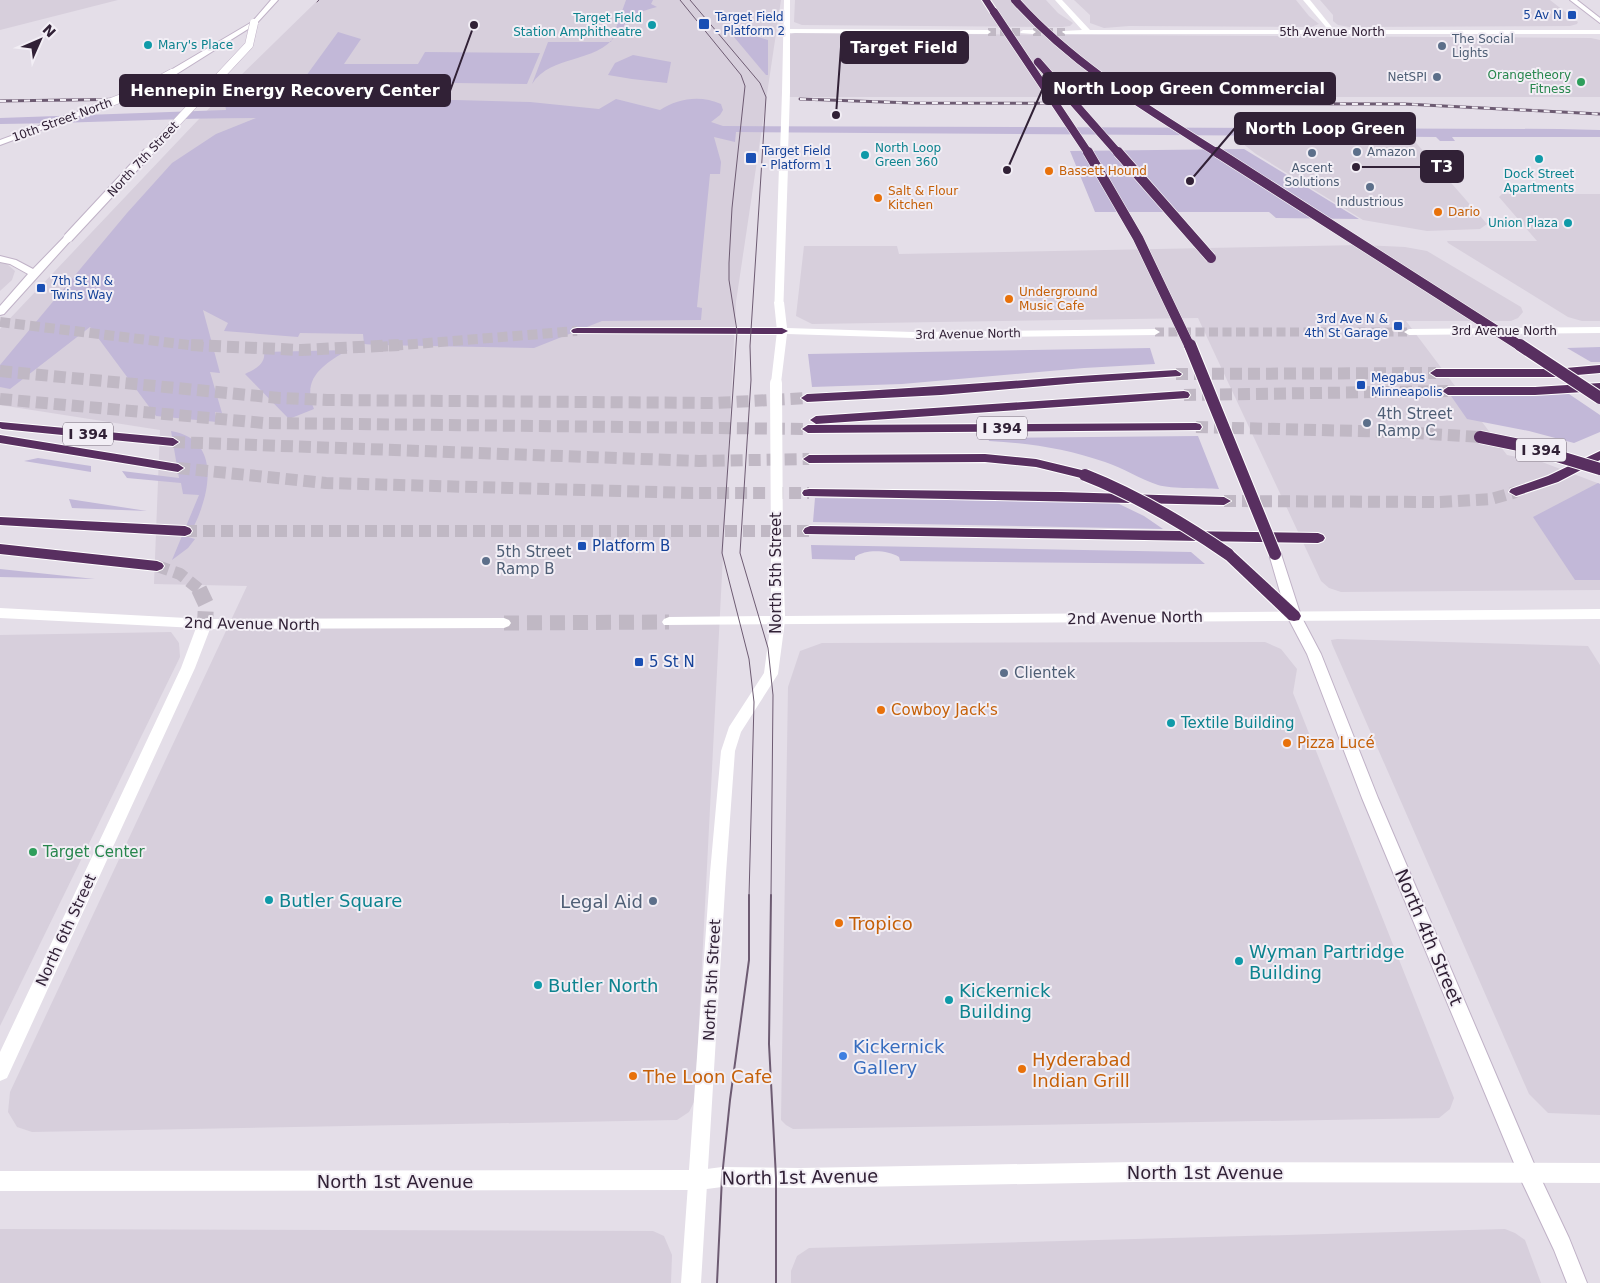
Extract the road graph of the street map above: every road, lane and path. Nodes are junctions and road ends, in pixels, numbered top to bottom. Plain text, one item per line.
1 (275, 0) edge
2 (787, 0) edge
3 (986, 0) edge
4 (1015, 0) edge
5 (1058, 0) edge
6 (1306, 0) edge
7 (1573, 0) edge
8 (994, 12) junction
9 (1600, 21) edge
10 (254, 23) junction
11 (786, 31) junction
12 (988, 32) tunnel mouth
13 (1023, 32) tunnel mouth
14 (1032, 32) tunnel mouth
15 (1065, 32) tunnel mouth
16 (1088, 32) junction
17 (1333, 32) junction
18 (1600, 32) edge
19 (0, 143) edge
20 (1211, 258) dead end
21 (0, 259) edge
22 (34, 273) junction
23 (3, 308) edge
24 (1600, 330) edge
25 (577, 331) tunnel mouth
26 (782, 331) junction
27 (1154, 332) tunnel mouth
28 (1409, 332) tunnel mouth
29 (1600, 369) edge
30 (1436, 373) tunnel mouth
31 (1176, 374) tunnel mouth
32 (1600, 387) edge
33 (1448, 390) tunnel mouth
34 (1184, 395) tunnel mouth
35 (808, 398) tunnel mouth
36 (1600, 398) edge
37 (2, 425) dead end
38 (1196, 427) tunnel mouth
39 (1480, 438) tunnel mouth
40 (0, 439) edge
41 (173, 442) tunnel mouth
42 (1600, 455) edge
43 (809, 459) tunnel mouth
44 (178, 468) tunnel mouth
45 (1600, 469) edge
46 (1516, 492) tunnel mouth
47 (810, 493) tunnel mouth
48 (1224, 501) tunnel mouth
49 (0, 521) edge
50 (184, 531) tunnel mouth
51 (810, 531) tunnel mouth
52 (1318, 538) dead end
53 (0, 549) edge
54 (1276, 554) joint
55 (157, 566) tunnel mouth
56 (0, 613) edge
57 (1600, 614) edge
58 (1294, 616) junction
59 (778, 621) junction
60 (669, 622) tunnel mouth
61 (504, 623) tunnel mouth
62 (205, 624) junction
63 (0, 1072) edge
64 (1528, 1173) junction
65 (1600, 1173) edge
66 (699, 1180) junction
67 (0, 1181) edge
68 (691, 1283) edge
69 (1577, 1283) edge

1 - 10 street, North 7th Street
2 - 11 street, North 5th Street
3 - 8 highway
4 - 36 highway, bridge
5 - 16 street
6 - 17 street
7 - 9 street
8 - 20 highway, bridge
8 - 54 highway, bridge
10 - 19 street, 10th Street North, bridge
10 - 22 street, North 7th Street, bridge
11 - 12 street
11 - 26 street, North 5th Street, bridge
13 - 14 street
15 - 16 street, 5th Avenue North
16 - 17 street, 5th Avenue North
17 - 18 street, 5th Avenue North
21 - 22 street
22 - 23 street, North 7th Street
24 - 28 street, 3rd Avenue North
25 - 26 highway
26 - 27 street, 3rd Avenue North
26 - 59 street, North 5th Street, bridge
29 - 30 highway
31 - 35 highway
32 - 33 highway
34 - 38 highway, I 394
37 - 41 highway, I 394
39 - 45 highway, I 394, bridge
40 - 44 highway
42 - 46 highway
43 - 58 highway, I 394, bridge
47 - 48 highway
49 - 50 highway
51 - 52 highway
53 - 55 highway
54 - 58 street, North 4th Street
56 - 62 street, 2nd Avenue North
57 - 58 street, 2nd Avenue North
58 - 59 street, 2nd Avenue North
58 - 64 street, North 4th Street
59 - 60 street, 2nd Avenue North
59 - 66 street, North 5th Street
61 - 62 street, 2nd Avenue North
62 - 63 street, North 6th Street
64 - 65 street, North 1st Avenue
64 - 66 street, North 1st Avenue
64 - 69 main road, North 4th Street
66 - 67 street, North 1st Avenue
66 - 68 street, North 5th Street

